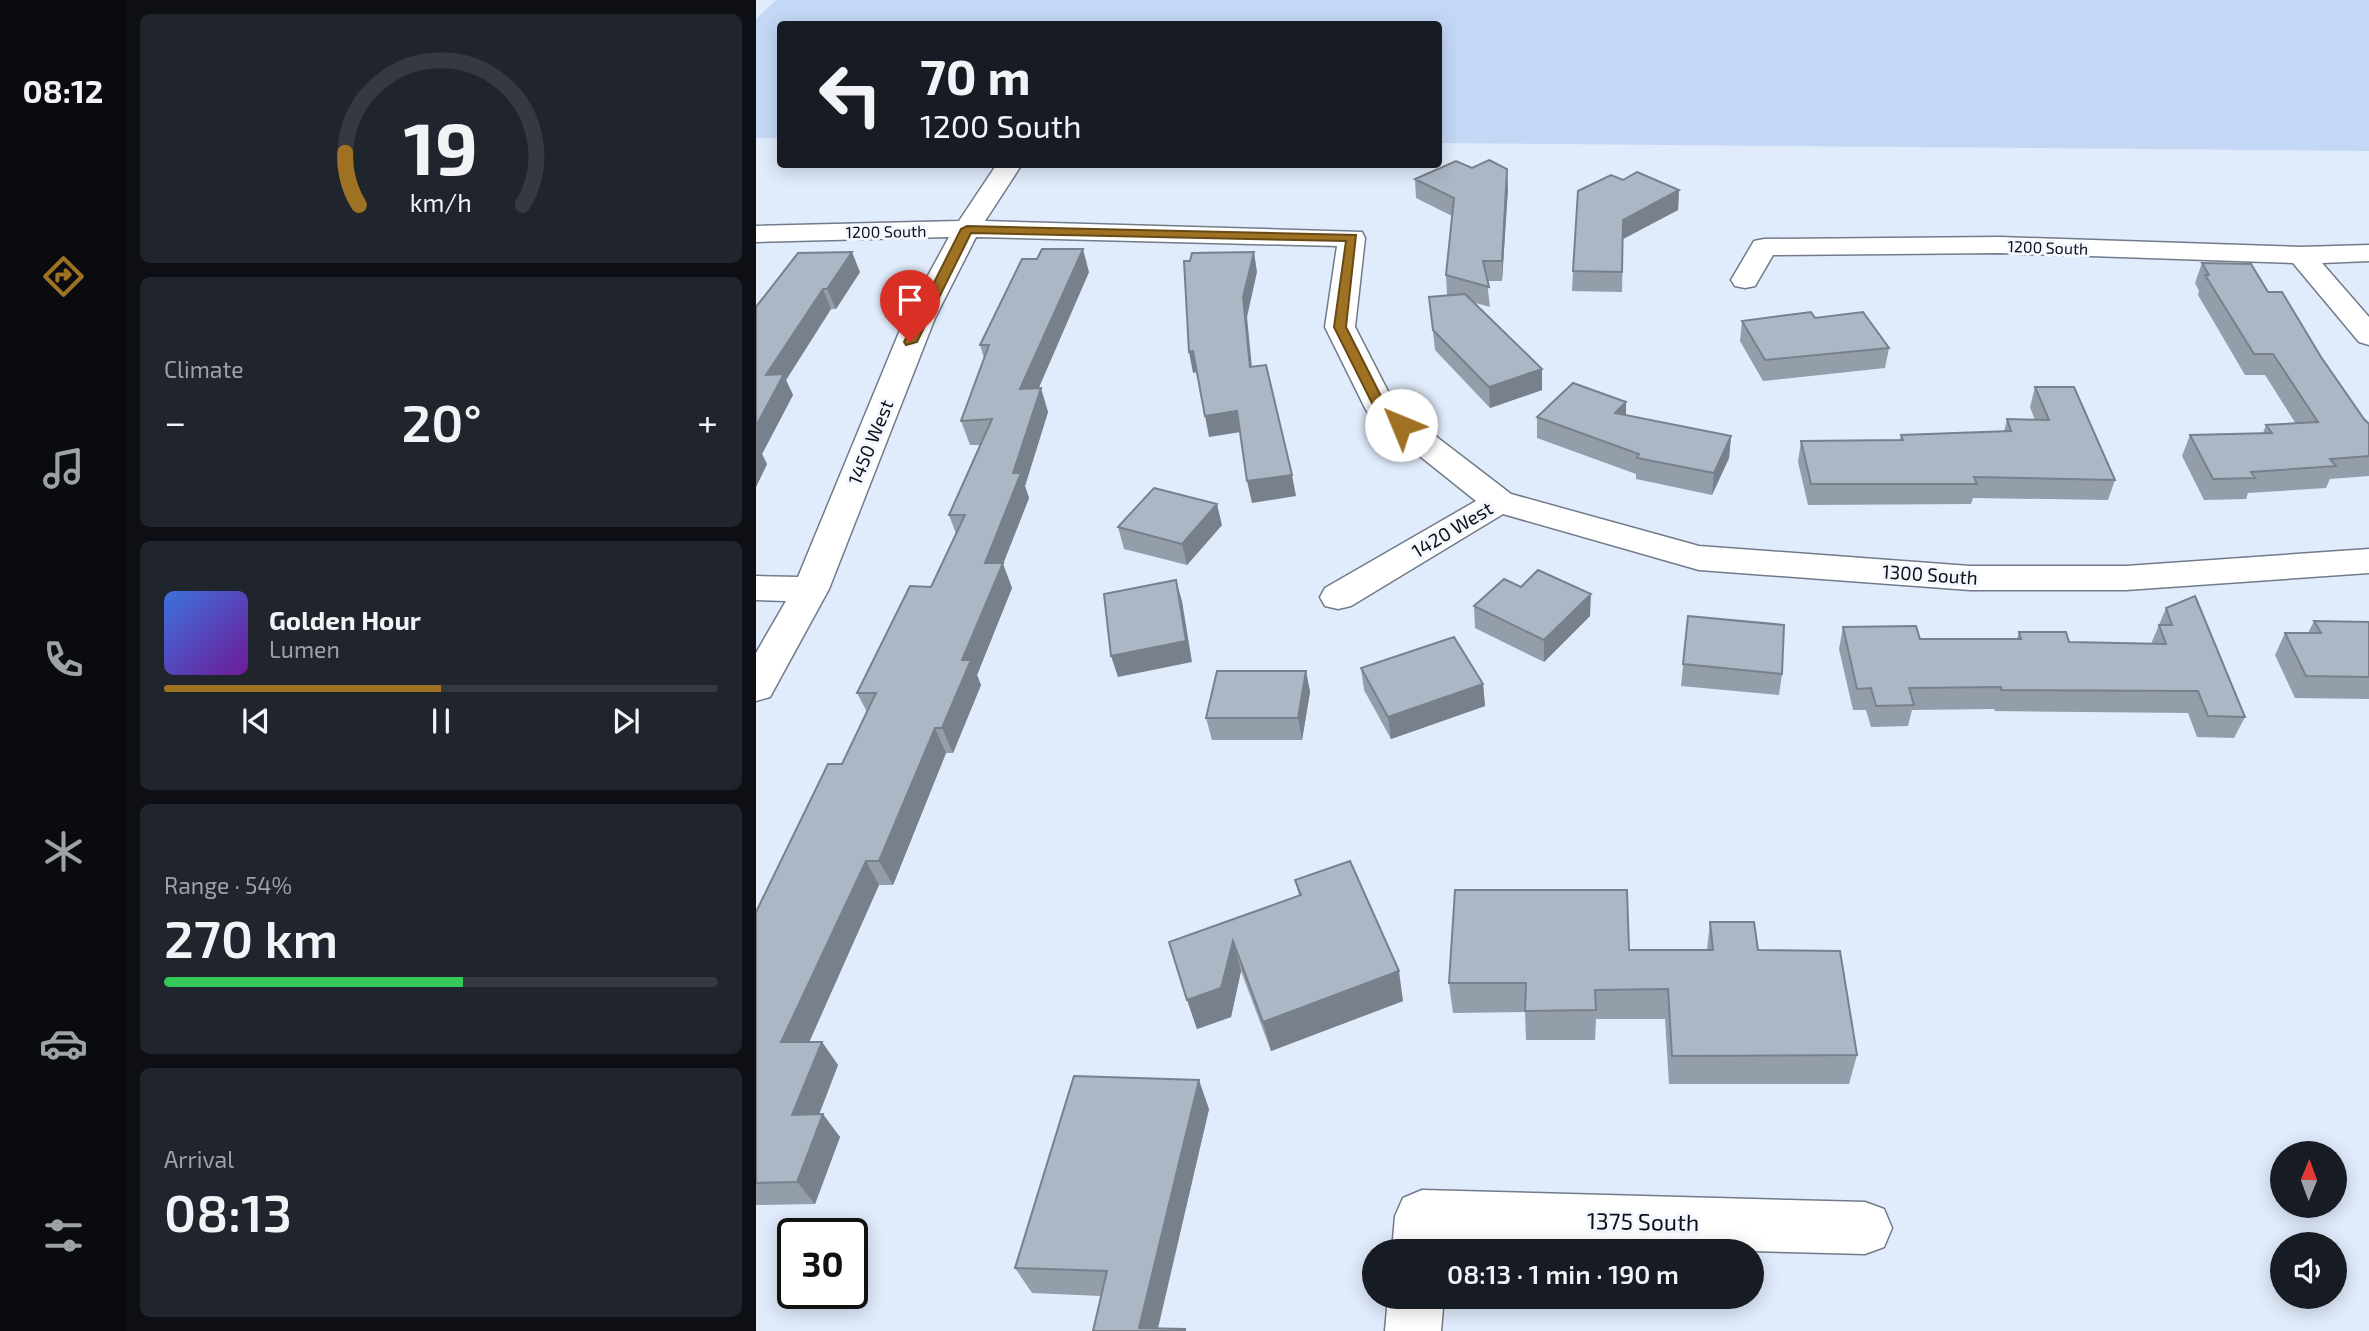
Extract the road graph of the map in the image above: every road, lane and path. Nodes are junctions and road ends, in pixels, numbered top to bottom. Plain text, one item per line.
1 (1007, 168) edge
2 (967, 229) junction
3 (756, 234) edge
4 (1352, 238) joint
5 (2369, 253) edge
6 (2301, 255) junction
7 (1745, 280) dead end
8 (2369, 336) edge
9 (1499, 502) junction
10 (2369, 561) edge
11 (756, 588) edge
12 (811, 589) junction
13 (1338, 597) dead end
14 (756, 687) edge
15 (1865, 1228) dead end
16 (1421, 1234) edge
17 (1415, 1309) edge
18 (1413, 1331) edge

1 - 2 street, 1450 West
2 - 3 street, 1200 South
2 - 4 street, 1200 South
2 - 12 street, 1450 West
4 - 9 street, 1420 West
5 - 6 street, 1200 South
6 - 7 street, 1200 South
6 - 8 street
9 - 10 street, 1300 South
9 - 13 street, 1420 West
11 - 12 street
12 - 14 street, 1450 West
15 - 16 street, 1375 South
17 - 18 street

